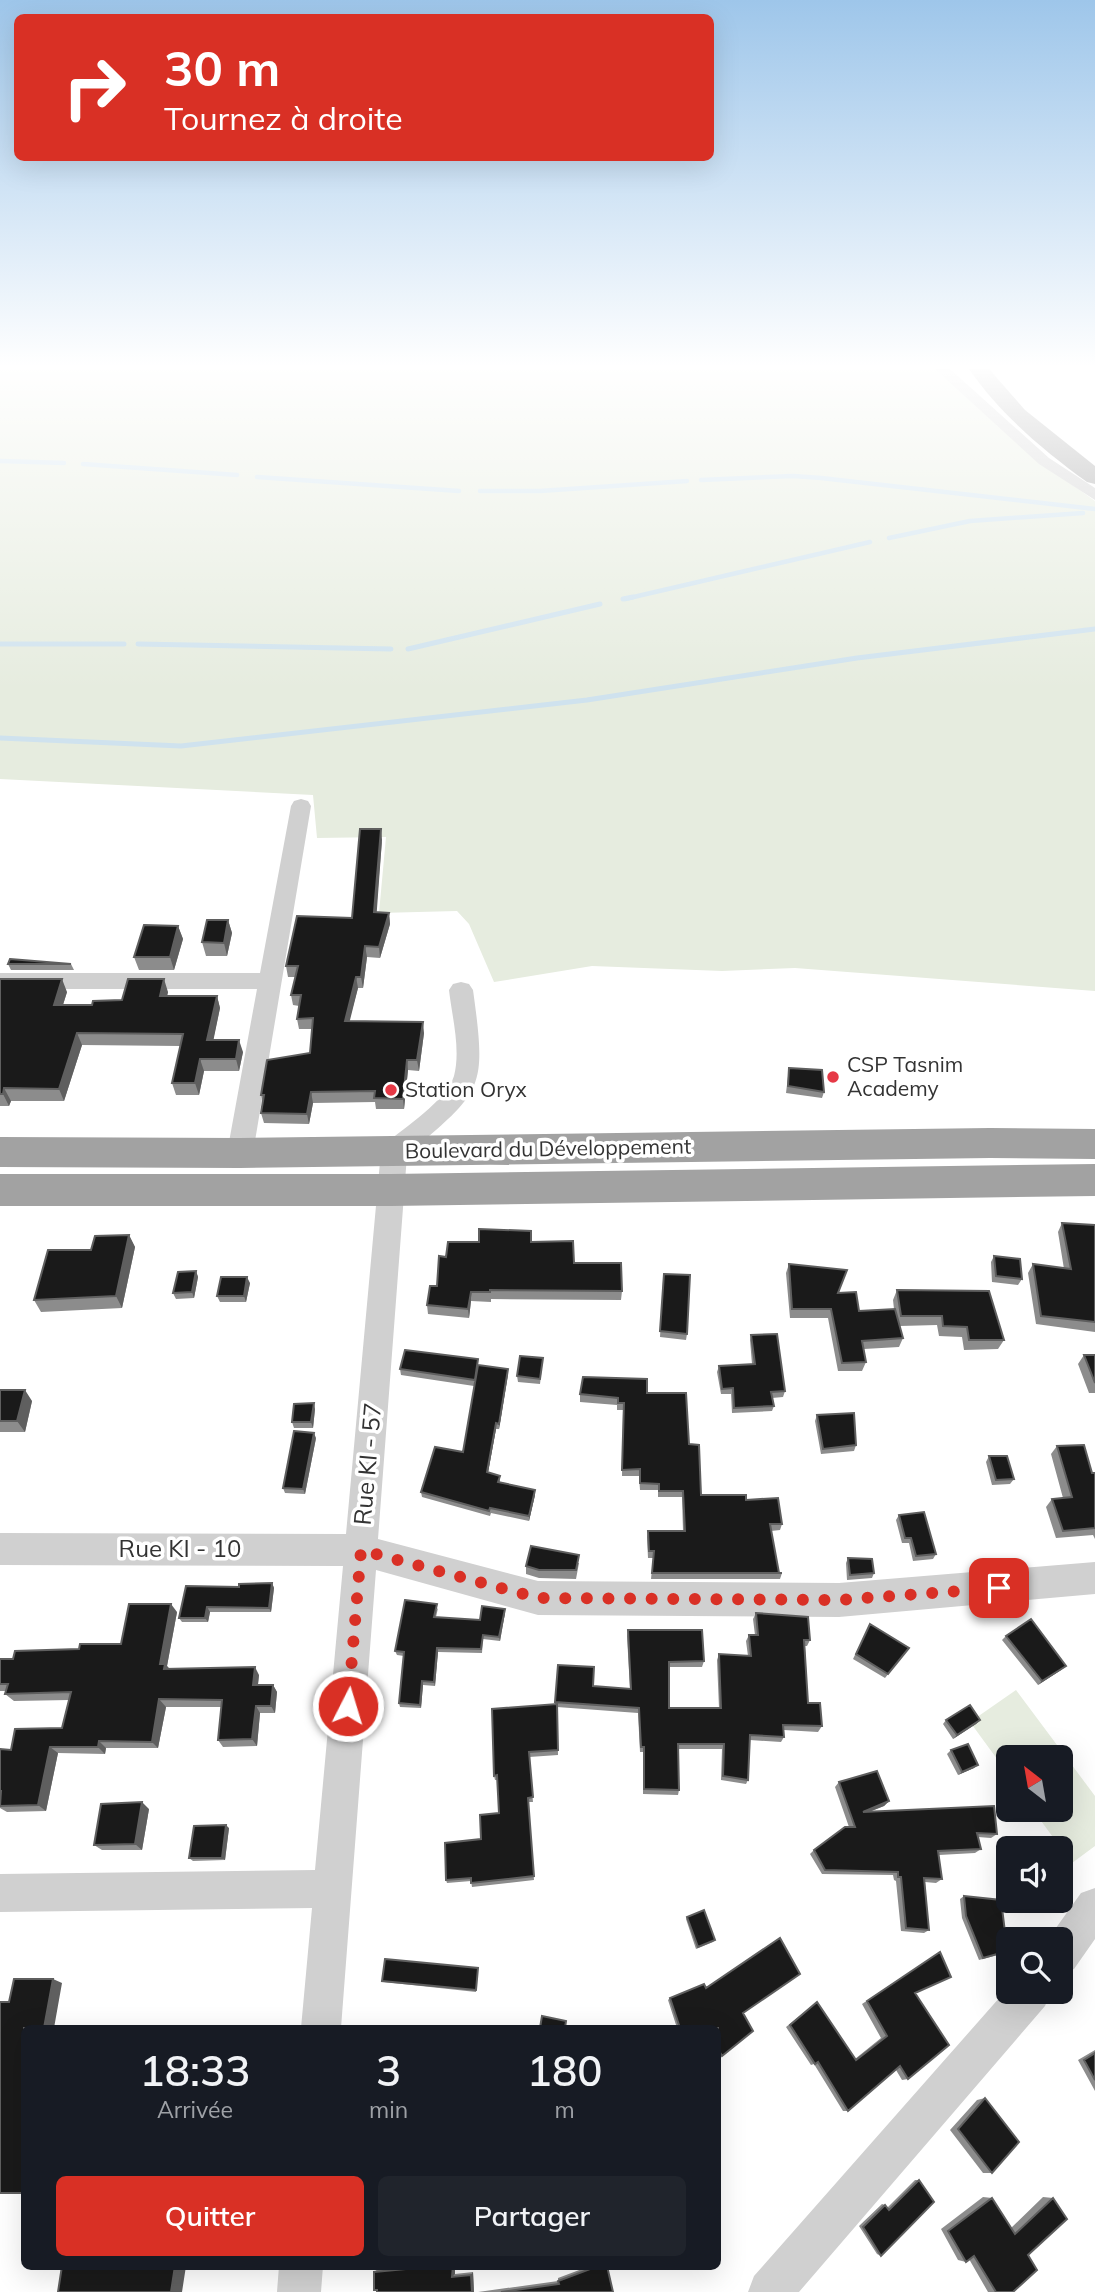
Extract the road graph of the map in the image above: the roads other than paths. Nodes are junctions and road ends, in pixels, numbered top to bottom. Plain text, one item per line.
1 (1066, 476) edge
2 (1095, 495) edge
3 (301, 806) dead end
4 (0, 981) edge
5 (270, 981) junction
6 (461, 990) dead end
7 (1095, 1144) edge
8 (394, 1151) junction
9 (0, 1152) edge
10 (240, 1153) junction
11 (1095, 1180) edge
12 (0, 1190) edge
13 (391, 1190) junction
14 (0, 1549) edge
15 (361, 1550) junction
16 (1095, 1578) edge
17 (333, 1889) junction
18 (0, 1893) edge
19 (1095, 1907) edge
20 (1073, 1937) edge
21 (1021, 2004) edge
22 (321, 2025) edge
23 (301, 2270) edge
24 (299, 2292) edge
25 (770, 2292) edge

1 - 2 street
3 - 5 street
4 - 5 street
5 - 10 street
6 - 8 street
7 - 8 highway, Boulevard du Développement
8 - 10 highway, Boulevard du Développement
8 - 13 street, Rue KI - 57
9 - 10 highway, Boulevard du Développement
11 - 13 highway, Boulevard du Développement
12 - 13 highway, Boulevard du Développement
13 - 15 street, Rue KI - 57
14 - 15 street, Rue KI - 10
15 - 16 street
15 - 17 street, Rue KI - 57
17 - 18 street
17 - 22 street, Rue KI - 57
19 - 20 street
21 - 25 street
23 - 24 street

